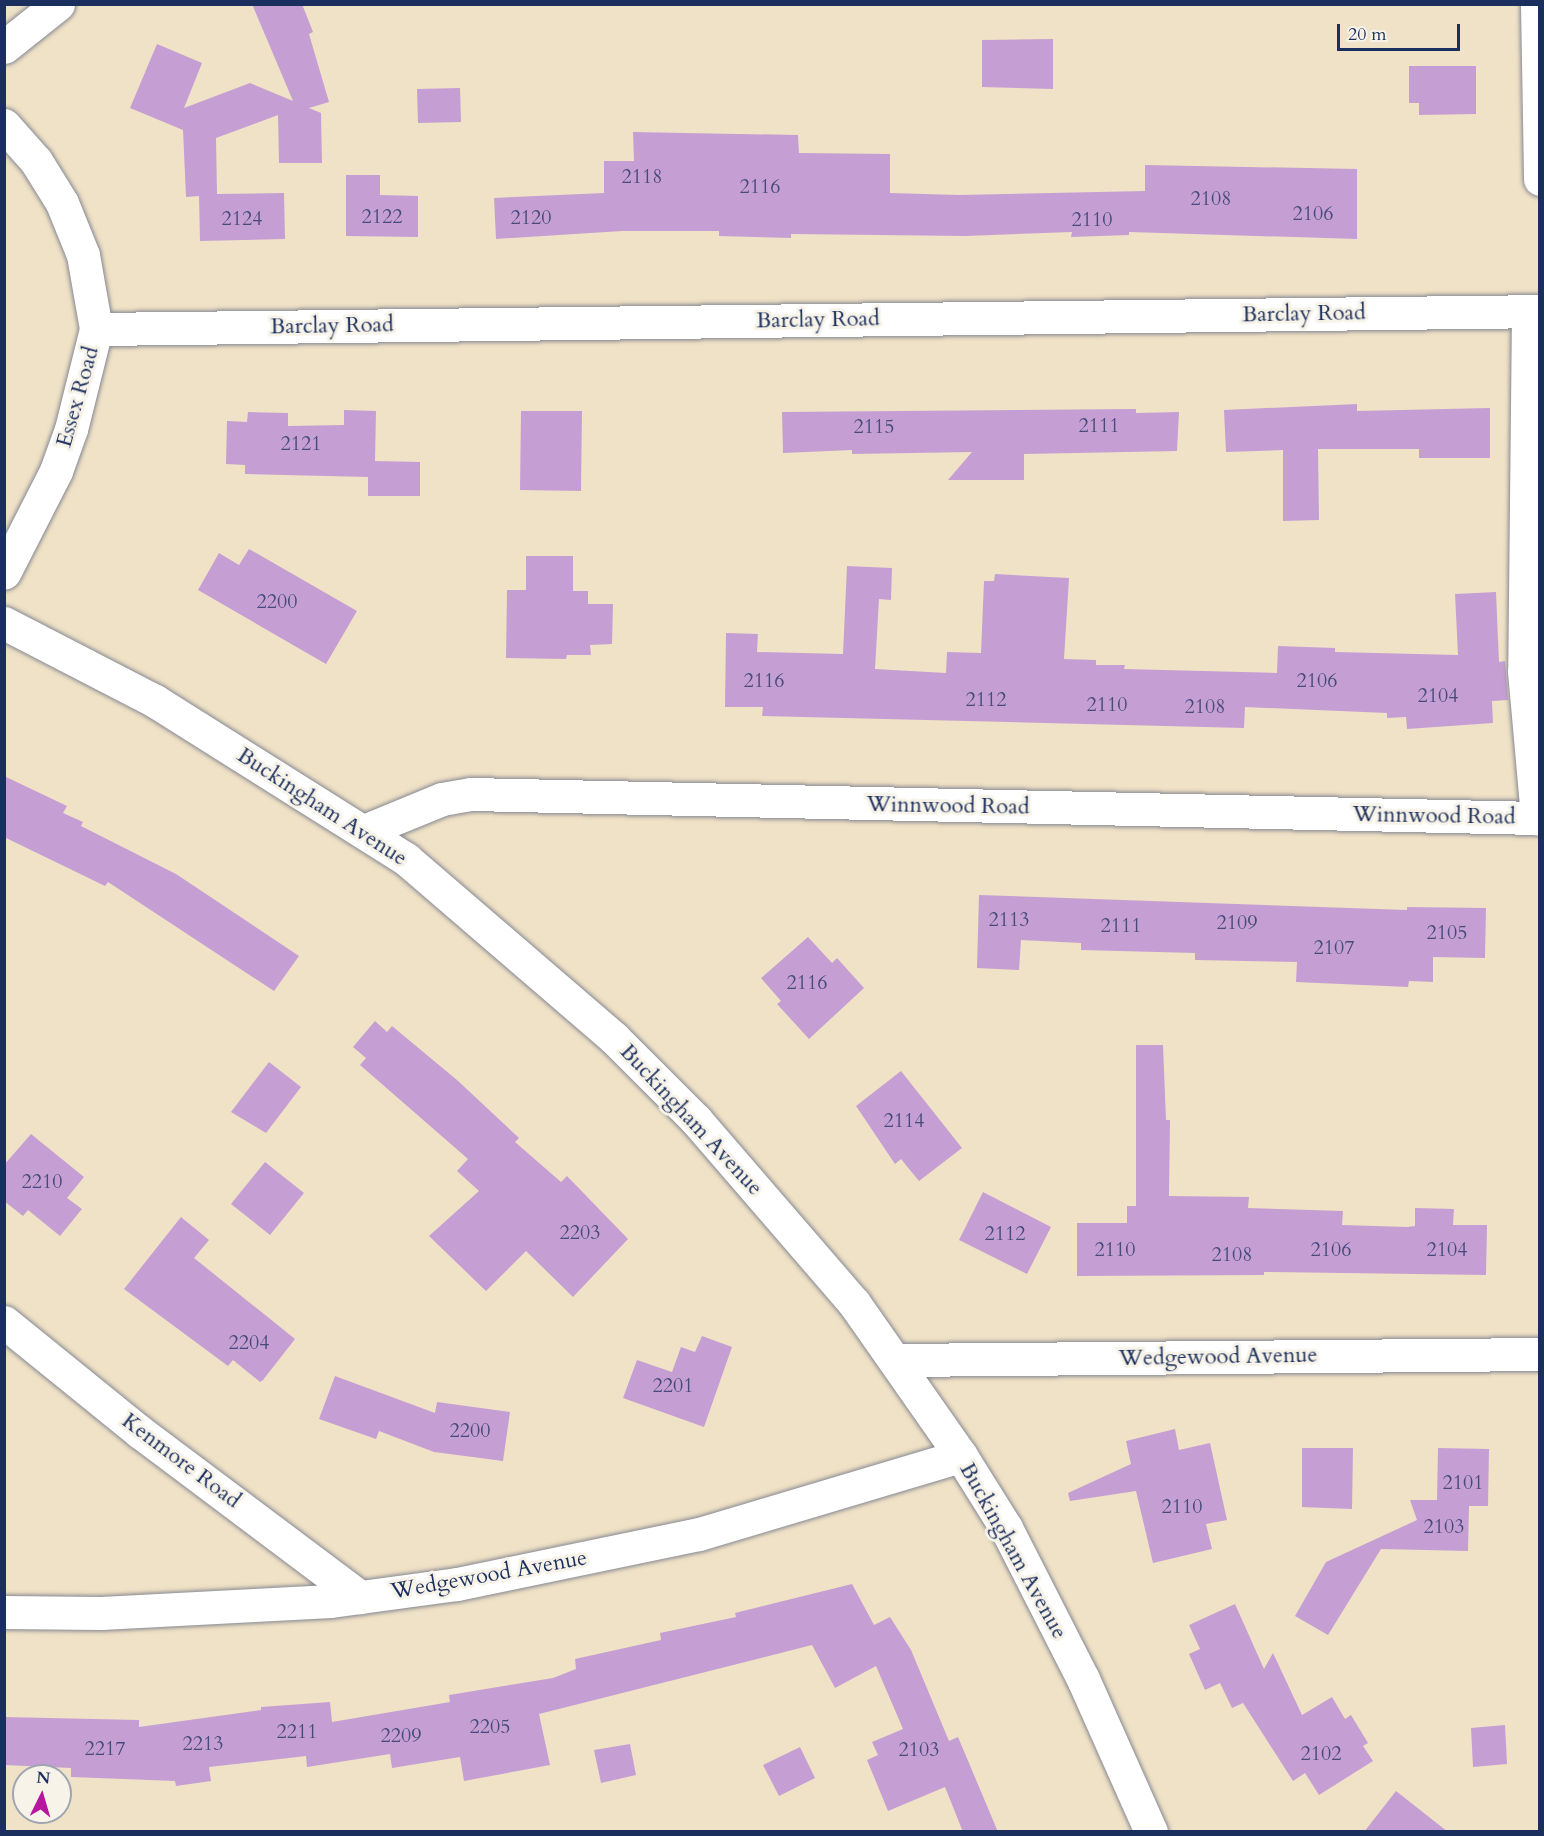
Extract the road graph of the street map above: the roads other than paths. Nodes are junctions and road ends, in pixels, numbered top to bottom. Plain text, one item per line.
1 (58, 4) edge
2 (1537, 4) edge
3 (4, 47) edge
4 (4, 125) edge
5 (1539, 178) edge
6 (1534, 311) edge
7 (96, 329) junction
8 (4, 573) edge
9 (4, 623) edge
10 (1538, 818) edge
11 (364, 831) junction
12 (4, 1322) edge
13 (1539, 1354) edge
14 (896, 1360) junction
15 (961, 1456) junction
16 (360, 1597) junction
17 (4, 1612) edge
18 (1151, 1832) edge

1 - 3 street
2 - 5 street
4 - 7 street, Essex Road
6 - 7 street, Barclay Road
6 - 10 street
7 - 8 street, Essex Road
9 - 11 street, Buckingham Avenue
10 - 11 street, Winnwood Road
11 - 14 street, Buckingham Avenue
12 - 16 street, Kenmore Road
13 - 14 street, Wedgewood Avenue
14 - 15 street, Buckingham Avenue
15 - 16 street, Wedgewood Avenue
15 - 18 street, Buckingham Avenue
16 - 17 street, Wedgewood Avenue

